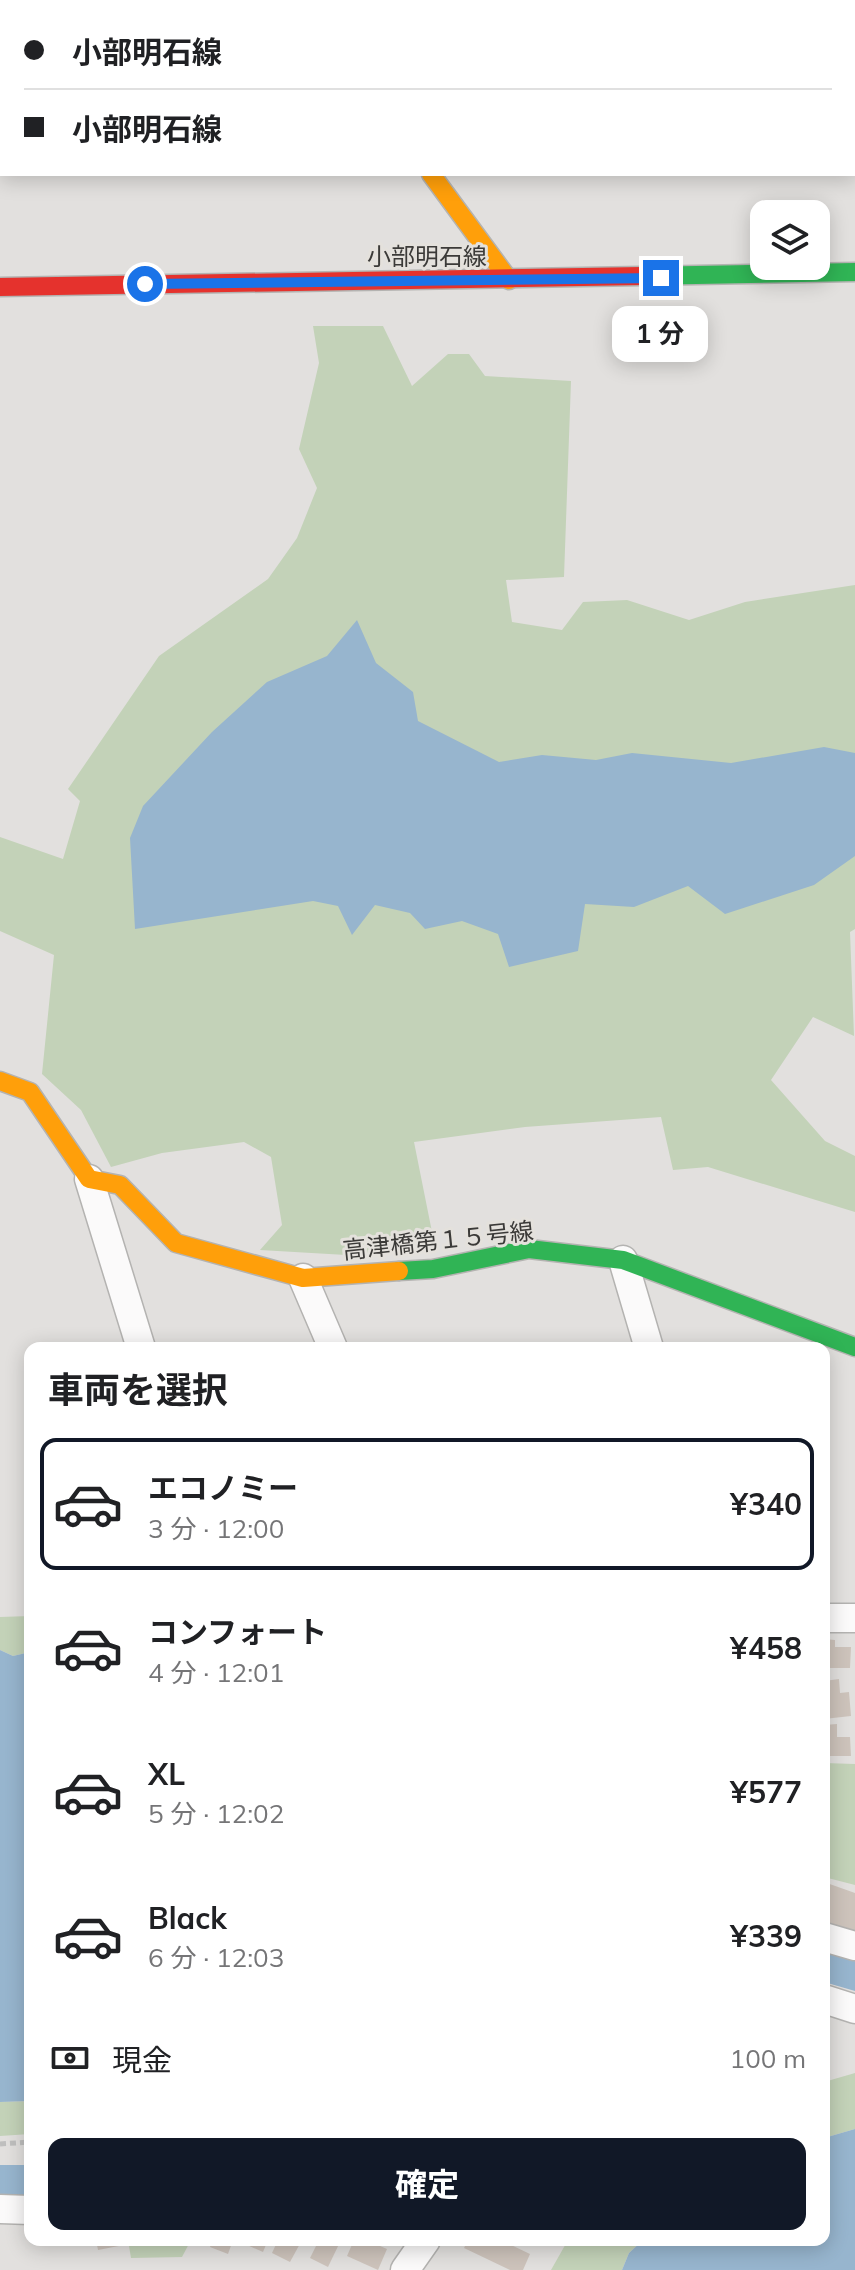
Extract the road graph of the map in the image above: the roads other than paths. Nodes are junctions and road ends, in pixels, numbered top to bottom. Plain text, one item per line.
1 (432, 176) edge
2 (855, 272) edge
3 (509, 280) junction
4 (0, 287) edge
5 (0, 1081) edge
6 (89, 1179) junction
7 (623, 1260) junction
8 (303, 1278) junction
9 (139, 1342) edge
10 (330, 1342) edge
11 (647, 1342) edge
12 (855, 1347) edge
13 (830, 1618) edge
14 (855, 1618) edge
15 (830, 1939) edge
16 (855, 1946) edge
17 (830, 2001) edge
18 (855, 2009) edge
19 (0, 2209) edge
20 (24, 2210) edge
21 (422, 2246) edge
22 (405, 2270) edge

1 - 3 street
2 - 3 street, 小部明石線
3 - 4 street, 小部明石線
5 - 6 street
6 - 8 street, 高津橋第１５号線
6 - 9 street
7 - 8 street, 高津橋第１５号線
7 - 11 street
7 - 12 street, 高津橋第１５号線
8 - 10 street
13 - 14 street
15 - 16 street
17 - 18 street
19 - 20 street
21 - 22 street

